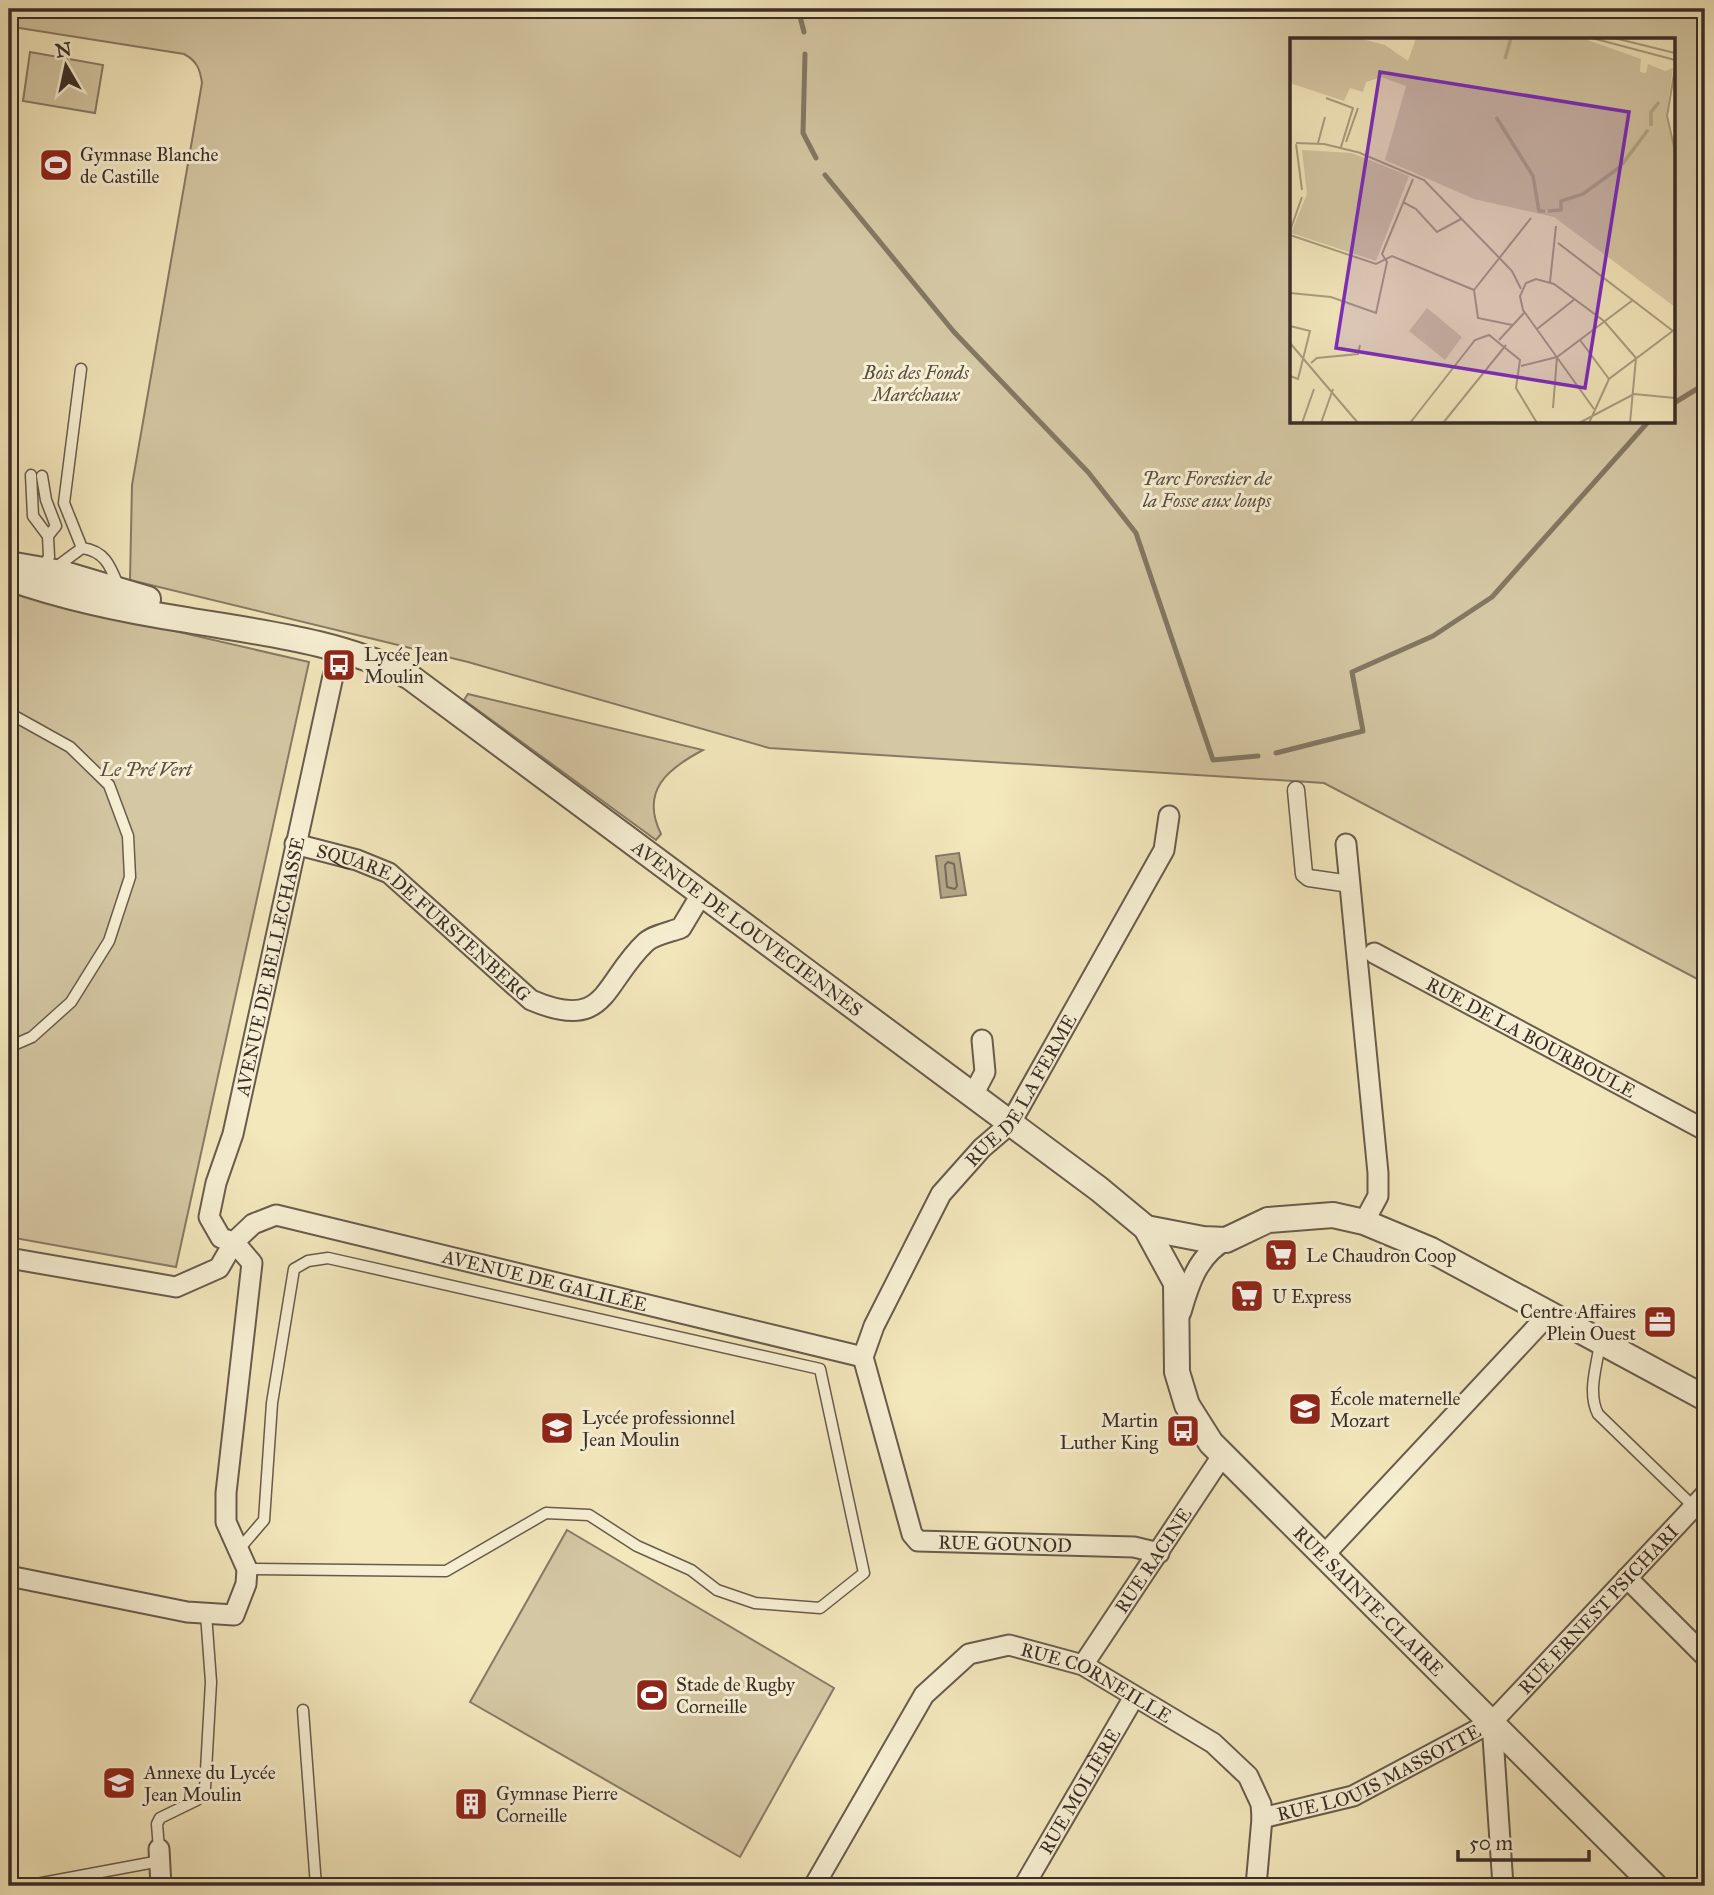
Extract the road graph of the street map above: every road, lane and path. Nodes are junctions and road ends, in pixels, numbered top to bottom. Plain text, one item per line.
1 (81, 369) dead end
2 (31, 475) dead end
3 (42, 476) dead end
4 (48, 536) junction
5 (82, 548) junction
6 (9, 564) edge
7 (33, 576) edge
8 (120, 589) junction
9 (206, 622) junction
10 (333, 676) dead end
11 (9, 713) edge
12 (1297, 790) dead end
13 (1169, 816) dead end
14 (295, 844) junction
15 (1346, 844) dead end
16 (1350, 884) junction
17 (702, 893) junction
18 (1365, 954) junction
19 (982, 1040) dead end
20 (9, 1047) edge
21 (972, 1097) junction
22 (1010, 1124) junction
23 (1705, 1130) edge
24 (1364, 1222) junction
25 (1146, 1228) junction
26 (1226, 1240) junction
27 (234, 1242) junction
28 (9, 1258) edge
29 (1548, 1315) junction
30 (1178, 1320) junction
31 (1600, 1342) junction
32 (863, 1357) junction
33 (1705, 1398) edge
34 (1222, 1456) junction
35 (1700, 1501) edge
36 (240, 1548) junction
37 (1159, 1553) junction
38 (1324, 1555) junction
39 (247, 1569) junction
40 (9, 1576) edge
41 (1627, 1578) junction
42 (206, 1614) junction
43 (1705, 1656) edge
44 (1083, 1665) junction
45 (1134, 1697) junction
46 (303, 1710) dead end
47 (1492, 1722) junction
48 (1262, 1818) junction
49 (159, 1855) junction
50 (26, 1886) edge
51 (161, 1886) edge
52 (316, 1886) edge
53 (814, 1886) edge
54 (1024, 1886) edge
55 (1256, 1886) edge
56 (1503, 1886) edge
57 (1655, 1886) edge

1 - 5 lane
2 - 4 lane
3 - 4 lane
4 - 7 lane
5 - 7 lane
5 - 8 lane
6 - 7 street
7 - 8 street
7 - 9 street
8 - 9 street
9 - 17 street, AVENUE DE LOUVECIENNES
10 - 14 street, AVENUE DE BELLECHASSE
11 - 20 lane
12 - 16 street
13 - 22 street, RUE DE LA FERME
14 - 17 street, SQUARE DE FURSTENBERG
14 - 27 street, AVENUE DE BELLECHASSE
15 - 16 street
16 - 18 street
17 - 21 street, AVENUE DE LOUVECIENNES
18 - 23 street, RUE DE LA BOURBOULE
18 - 24 street
19 - 21 street
21 - 22 street, AVENUE DE LOUVECIENNES
22 - 25 street, AVENUE DE LOUVECIENNES
22 - 32 street, RUE DE LA FERME
24 - 26 street
24 - 29 street
25 - 26 street, AVENUE DE LOUVECIENNES
25 - 30 street, AVENUE DE LOUVECIENNES
26 - 30 street, RUE SAINTE-CLAIRE
27 - 28 street, AVENUE DE GALILÉE
27 - 32 street, AVENUE DE GALILÉE
27 - 36 street, AVENUE DE BELLECHASSE
29 - 31 street
29 - 38 street
30 - 34 street, RUE SAINTE-CLAIRE
31 - 33 street
31 - 35 lane
32 - 37 street, RUE GOUNOD
34 - 37 street, RUE RACINE
34 - 38 street, RUE SAINTE-CLAIRE
35 - 41 street, RUE ERNEST PSICHARI
36 - 39 street, AVENUE DE BELLECHASSE
36 - 39 lane
37 - 44 street, RUE RACINE
38 - 47 street, RUE SAINTE-CLAIRE
39 - 42 street
40 - 42 street
41 - 43 street
41 - 47 street, RUE ERNEST PSICHARI
42 - 49 lane
44 - 45 street, RUE CORNEILLE
44 - 53 street, RUE CORNEILLE
45 - 48 street, RUE CORNEILLE
45 - 54 street, RUE MOLIÈRE
46 - 52 lane
47 - 48 street, RUE LOUIS MASSOTTE
47 - 56 street
47 - 57 street, RUE SAINTE-CLAIRE
48 - 55 street, RUE CORNEILLE
49 - 50 lane
49 - 51 street

